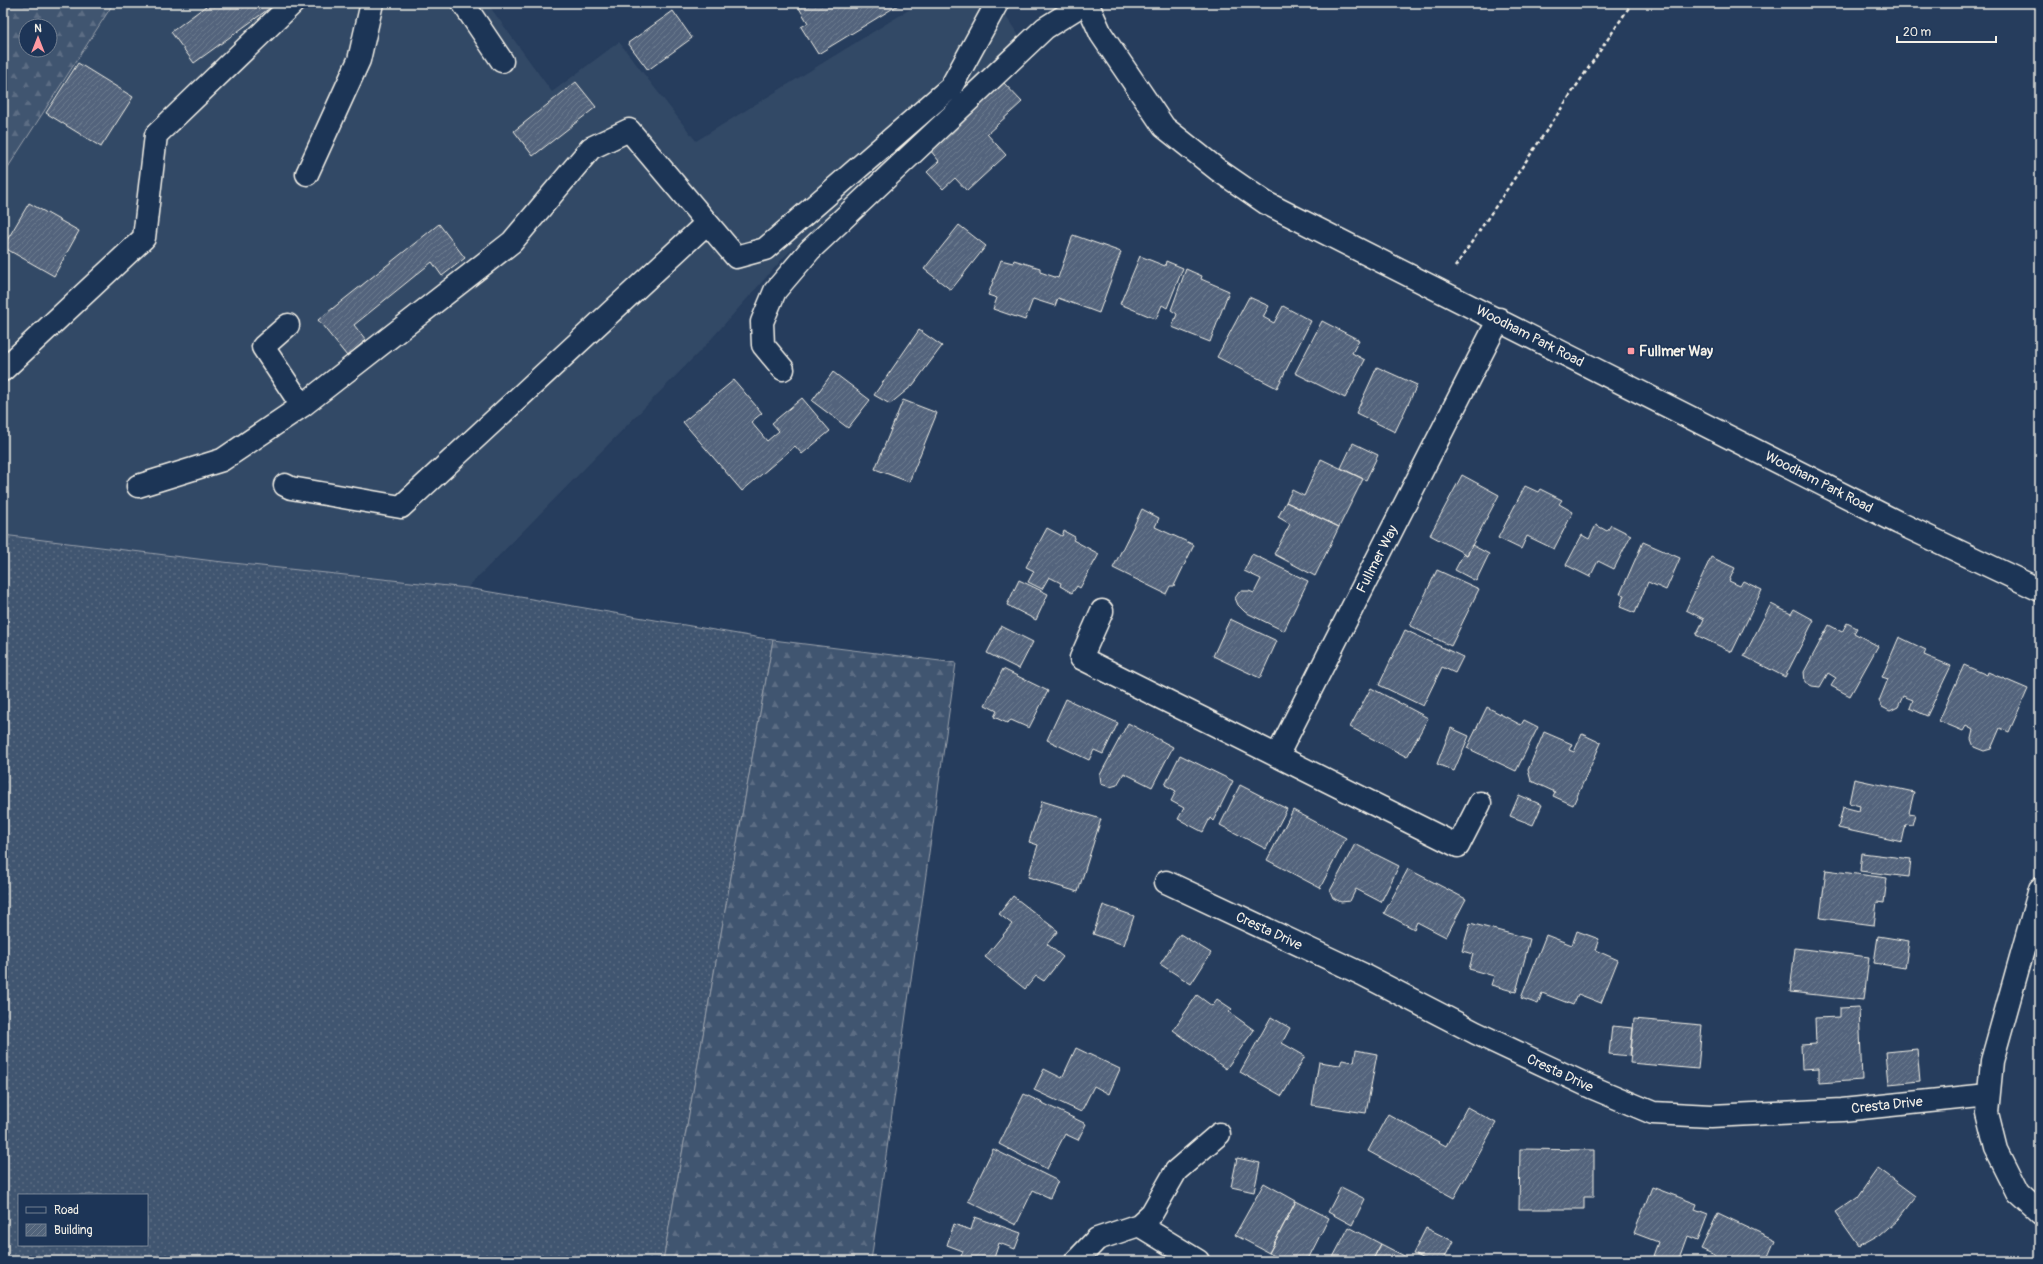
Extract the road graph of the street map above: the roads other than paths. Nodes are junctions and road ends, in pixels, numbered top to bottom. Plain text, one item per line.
1 (293, 3) edge
2 (372, 3) edge
3 (463, 3) edge
4 (996, 3) edge
5 (1086, 3) edge
6 (502, 61) dead end
7 (307, 174) dead end
8 (707, 223) junction
9 (1499, 319) junction
10 (288, 325) dead end
11 (783, 369) dead end
12 (3, 370) edge
13 (302, 406) junction
14 (285, 485) dead end
15 (138, 486) dead end
16 (2040, 590) edge
17 (1102, 612) dead end
18 (1277, 756) junction
19 (1480, 803) dead end
20 (1166, 882) dead end
21 (2040, 889) edge
22 (1988, 1095) junction
23 (1219, 1134) dead end
24 (2040, 1213) edge
25 (1139, 1225) junction
26 (1076, 1261) edge
27 (1198, 1261) edge

1 - 12 street
2 - 7 street
3 - 6 street
4 - 8 street
5 - 9 street, Woodham Park Road
5 - 11 street
8 - 13 street
8 - 14 street
9 - 16 street, Woodham Park Road
9 - 18 street, Fullmer Way
10 - 13 street
13 - 15 street
17 - 18 street
18 - 19 street
20 - 22 street, Cresta Drive
21 - 22 street
22 - 24 street
23 - 25 street
25 - 26 street
25 - 27 street

